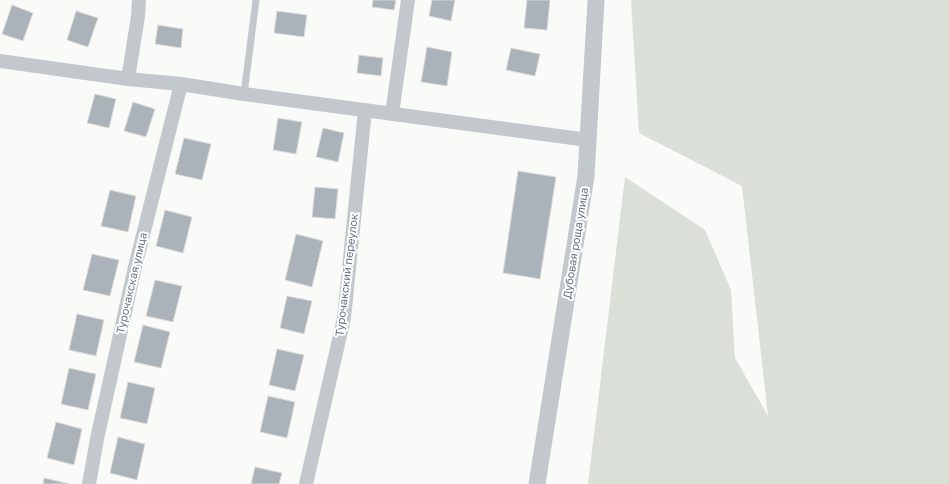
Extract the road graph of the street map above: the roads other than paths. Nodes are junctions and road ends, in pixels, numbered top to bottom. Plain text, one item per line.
1 (139, 0) edge
2 (256, 0) edge
3 (408, 0) edge
4 (596, 0) edge
5 (0, 61) edge
6 (128, 78) junction
7 (181, 84) junction
8 (244, 94) junction
9 (365, 110) junction
10 (392, 114) junction
11 (588, 140) junction
12 (89, 484) edge
13 (306, 484) edge
14 (537, 484) edge

1 - 6 street
2 - 8 lane
3 - 10 street
4 - 11 street, Дубовая роща улица
5 - 6 street
6 - 7 street
7 - 8 street
7 - 12 street, Турочакская улица
8 - 9 street
9 - 10 street
9 - 13 street, Турочакский переулок
10 - 11 street
11 - 14 street, Дубовая роща улица

